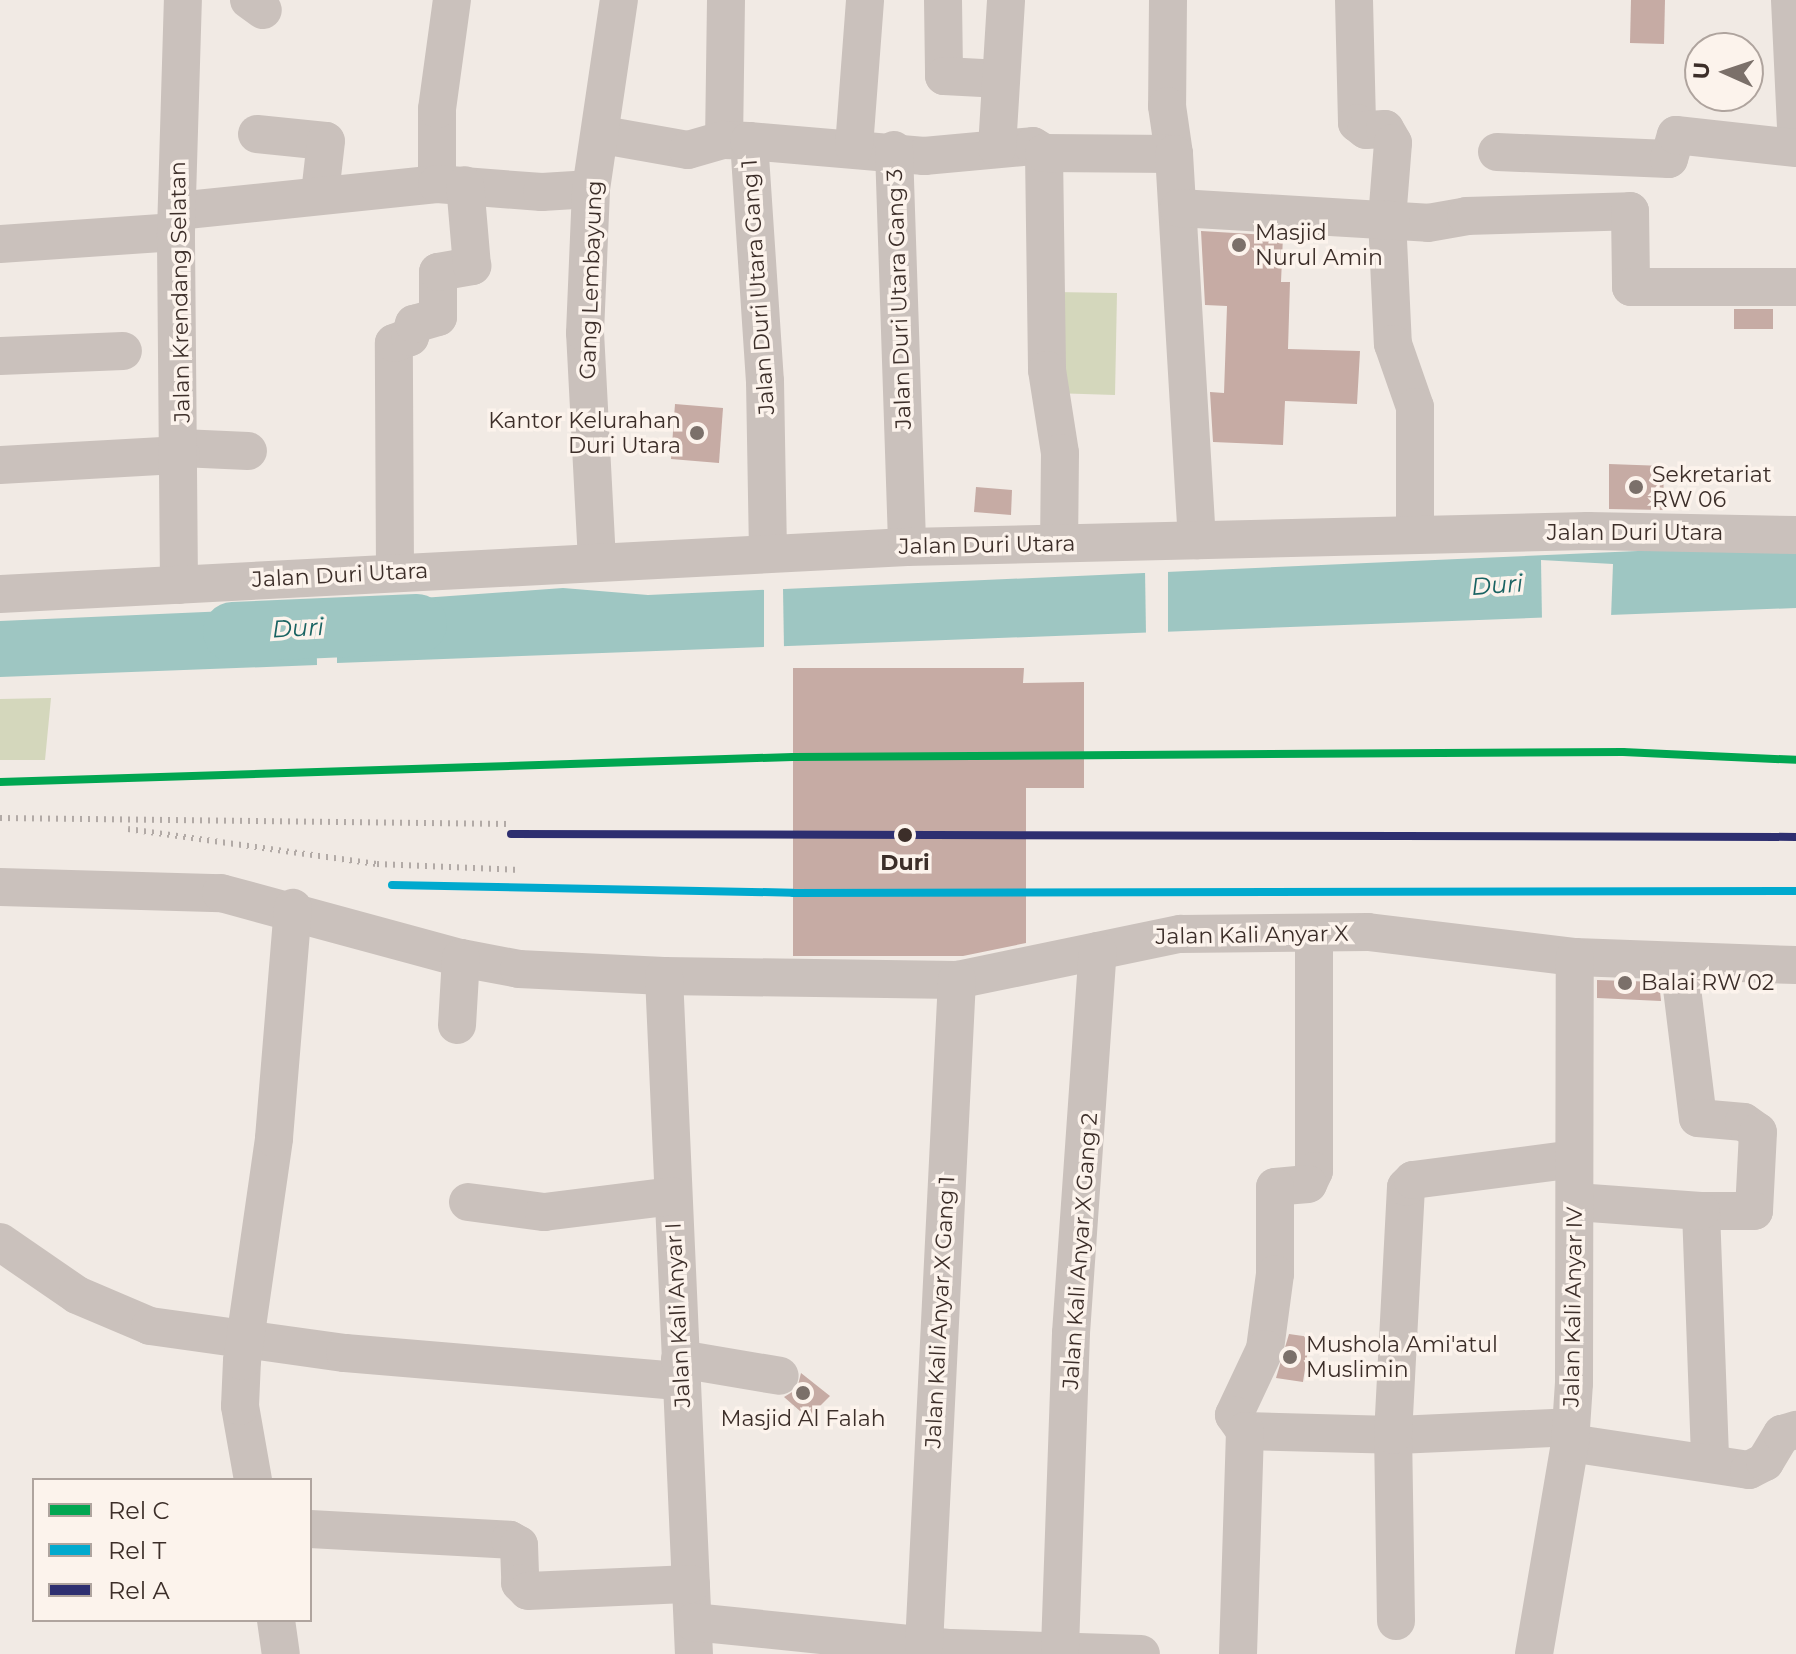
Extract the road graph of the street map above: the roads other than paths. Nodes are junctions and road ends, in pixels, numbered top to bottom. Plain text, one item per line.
1 (183, 0) edge
2 (452, 0) edge
3 (619, 0) edge
4 (726, 0) edge
5 (865, 0) edge
6 (943, 0) edge
7 (1006, 0) edge
8 (1168, 0) edge
9 (1354, 0) edge
10 (1790, 0) edge
11 (1001, 79) junction
12 (1796, 127) edge
13 (257, 134) dead end
14 (603, 135) junction
15 (736, 140) junction
16 (854, 147) junction
17 (997, 148) junction
18 (1796, 148) edge
19 (894, 150) junction
20 (1497, 152) dead end
21 (1044, 153) junction
22 (1174, 154) junction
23 (451, 185) junction
24 (591, 189) junction
25 (320, 194) junction
26 (1179, 208) junction
27 (1387, 219) junction
28 (176, 221) junction
29 (0, 244) edge
30 (1796, 287) edge
31 (123, 351) dead end
32 (0, 356) edge
33 (248, 451) dead end
34 (181, 452) junction
35 (0, 465) edge
36 (1415, 535) junction
37 (1796, 535) edge
38 (1197, 540) junction
39 (1059, 543) junction
40 (907, 547) junction
41 (768, 551) junction
42 (597, 561) junction
43 (395, 572) junction
44 (179, 585) junction
45 (0, 594) edge
46 (0, 887) edge
47 (293, 908) junction
48 (1314, 933) junction
49 (1098, 951) junction
50 (1575, 957) junction
51 (461, 958) junction
52 (1679, 964) junction
53 (1796, 965) edge
54 (664, 976) junction
55 (957, 980) junction
56 (457, 1025) dead end
57 (1574, 1159) junction
58 (672, 1196) junction
59 (468, 1202) dead end
60 (1576, 1202) junction
61 (1701, 1211) junction
62 (0, 1242) edge
63 (246, 1339) junction
64 (680, 1370) junction
65 (780, 1376) dead end
66 (1796, 1430) edge
67 (1245, 1431) junction
68 (1395, 1435) junction
69 (1570, 1435) junction
70 (1710, 1460) junction
71 (253, 1478) edge
72 (312, 1529) edge
73 (691, 1584) junction
74 (1396, 1621) dead end
75 (276, 1622) edge
76 (694, 1638) edge
77 (1060, 1648) junction
78 (942, 1649) edge
79 (281, 1654) edge
80 (1141, 1654) edge
81 (1238, 1654) edge
82 (1534, 1654) edge

1 - 28 street, Jalan Krendang Selatan
2 - 23 street
3 - 14 street, Gang Lembayung
4 - 15 street, Jalan Duri Utara Gang 1
5 - 16 street
6 - 11 street
7 - 11 street
8 - 22 street
9 - 27 street
10 - 12 street
11 - 17 street
13 - 25 street
14 - 15 street, Jalan Duri Utara Gang 3
14 - 24 street, Gang Lembayung
15 - 16 street, Jalan Duri Utara Gang 3
15 - 41 street, Jalan Duri Utara Gang 1
16 - 19 street, Jalan Duri Utara Gang 3
17 - 19 street
17 - 21 street
18 - 20 street
19 - 40 street, Jalan Duri Utara Gang 3
21 - 22 street
21 - 39 street
22 - 26 street
23 - 24 street
23 - 25 street
23 - 43 street
24 - 42 street, Gang Lembayung
25 - 28 street
26 - 27 street
26 - 38 street
27 - 30 street
27 - 36 street
28 - 29 street
28 - 34 street, Jalan Krendang Selatan
31 - 32 street
33 - 34 street
34 - 35 street
34 - 44 street, Jalan Krendang Selatan
36 - 37 street, Jalan Duri Utara
36 - 38 street, Jalan Duri Utara
38 - 39 street, Jalan Duri Utara
39 - 40 street, Jalan Duri Utara
40 - 41 street, Jalan Duri Utara
41 - 42 street, Jalan Duri Utara
42 - 43 street, Jalan Duri Utara
43 - 44 street, Jalan Duri Utara
44 - 45 street, Jalan Duri Utara
46 - 47 street, Jalan Kali Anyar X
47 - 51 street, Jalan Kali Anyar X
47 - 63 street
48 - 49 street, Jalan Kali Anyar X
48 - 50 street, Jalan Kali Anyar X
48 - 67 street
49 - 55 street, Jalan Kali Anyar X
49 - 77 street, Jalan Kali Anyar X Gang 2
50 - 52 street, Jalan Kali Anyar X
50 - 57 street, Jalan Kali Anyar IV
51 - 54 street, Jalan Kali Anyar X
51 - 56 street
52 - 53 street, Jalan Kali Anyar X
52 - 61 street
54 - 55 street, Jalan Kali Anyar X
54 - 58 street, Jalan Kali Anyar I
55 - 78 street, Jalan Kali Anyar X Gang 1
57 - 60 street, Jalan Kali Anyar IV
57 - 68 street
58 - 59 street
58 - 64 street, Jalan Kali Anyar I
60 - 61 street
60 - 69 street, Jalan Kali Anyar IV
61 - 70 street
62 - 63 street
63 - 64 street
63 - 71 street
64 - 65 street
64 - 73 street, Jalan Kali Anyar I
66 - 70 street
67 - 68 street
67 - 81 street
68 - 69 street
68 - 74 street
69 - 70 street
69 - 82 street, Jalan Kali Anyar IV
72 - 73 street
73 - 76 street, Jalan Kali Anyar I
75 - 79 street
76 - 78 street
77 - 78 street
77 - 80 street

